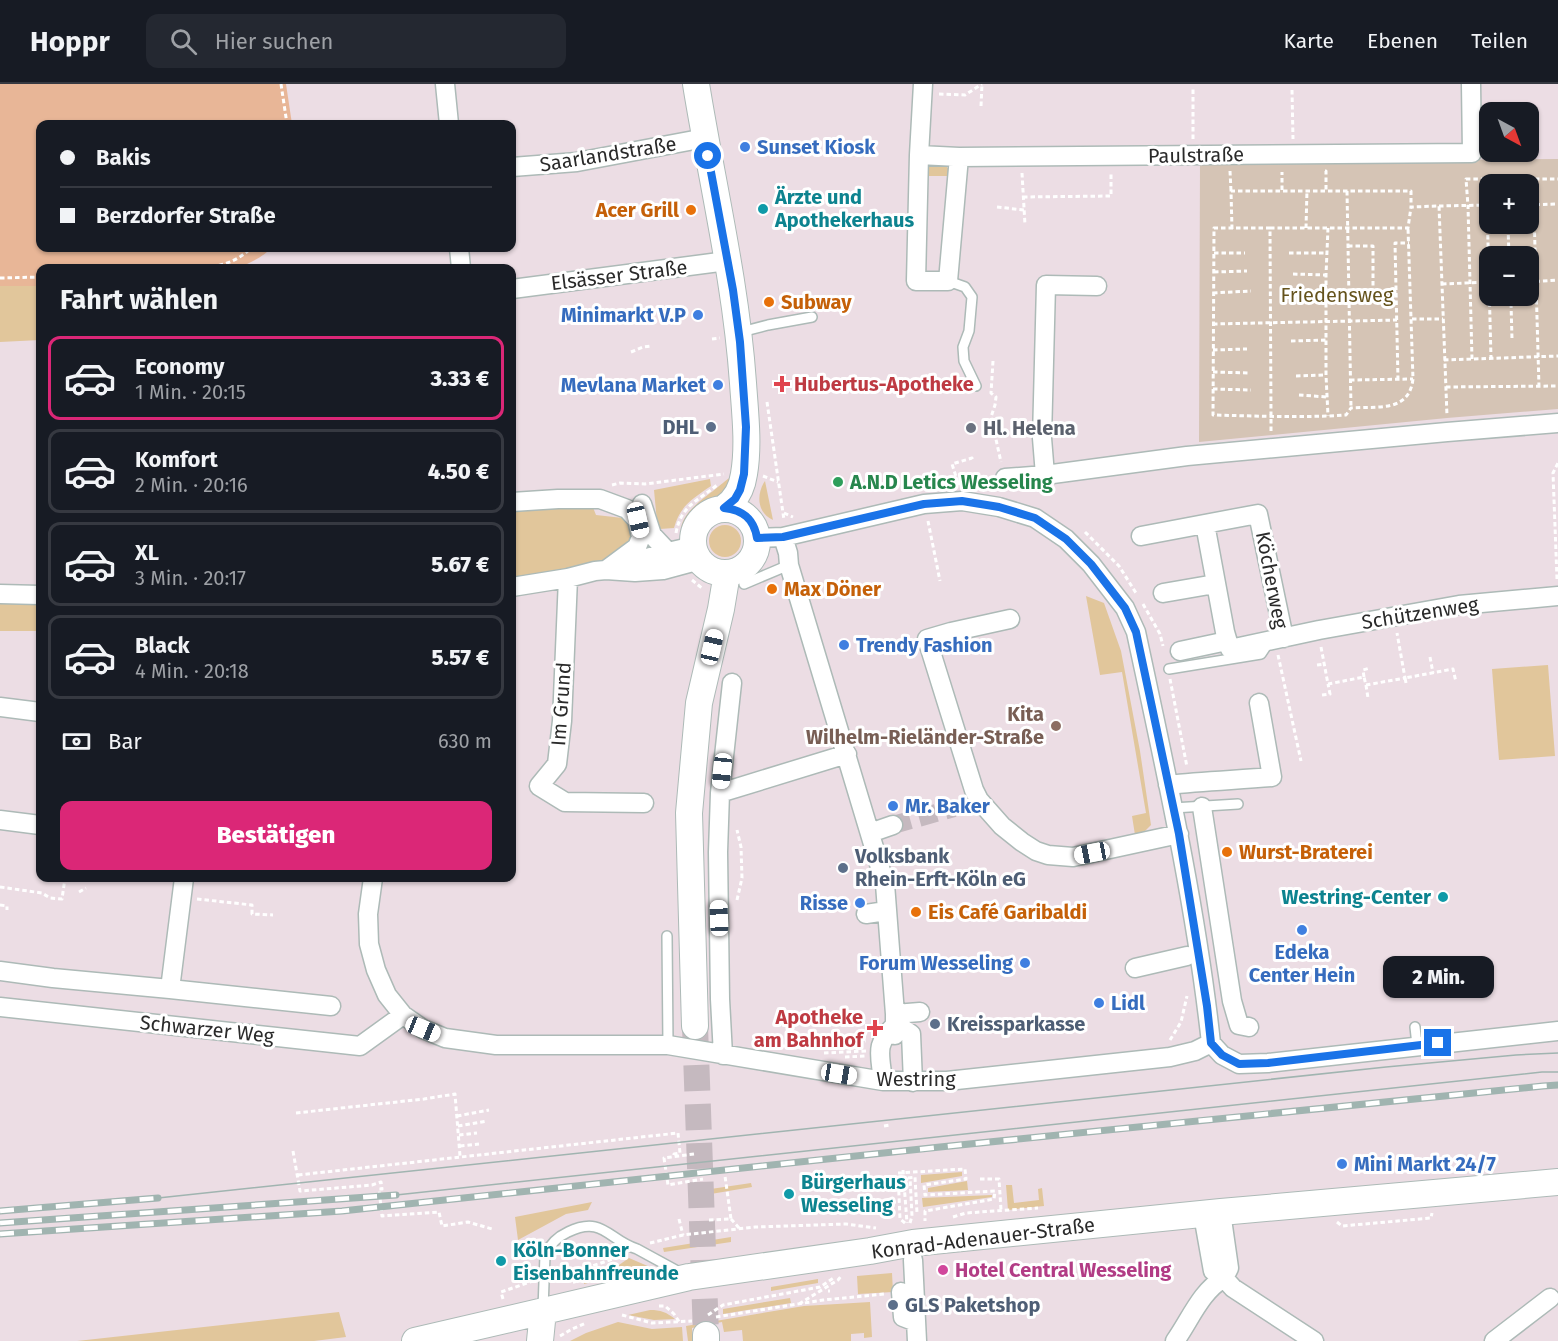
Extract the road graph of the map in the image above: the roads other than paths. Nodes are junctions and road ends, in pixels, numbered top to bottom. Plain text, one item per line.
1 (445, 84) edge
2 (696, 84) edge
3 (1471, 84) edge
4 (923, 89) edge
5 (449, 120) edge
6 (705, 138) junction
7 (919, 155) junction
8 (959, 157) junction
9 (516, 167) edge
10 (727, 261) junction
11 (948, 280) junction
12 (1097, 286) dead end
13 (516, 287) edge
14 (812, 317) dead end
15 (738, 332) junction
16 (976, 386) dead end
17 (1558, 423) edge
18 (1045, 475) junction
19 (1005, 478) road end
20 (516, 502) edge
21 (642, 504) dead end
22 (743, 521) junction
23 (1204, 524) junction
24 (1141, 536) dead end
25 (783, 537) junction
26 (685, 552) junction
27 (789, 565) junction
28 (606, 570) junction
29 (568, 578) junction
30 (736, 579) junction
31 (1215, 584) junction
32 (516, 586) edge
33 (1163, 593) dead end
34 (0, 594) edge
35 (36, 595) edge
36 (1558, 596) edge
37 (1010, 619) dead end
38 (1227, 641) junction
39 (1277, 645) junction
40 (1180, 651) dead end
41 (1169, 669) dead end
42 (732, 683) dead end
43 (1259, 703) dead end
44 (0, 707) edge
45 (36, 712) edge
46 (847, 754) junction
47 (1168, 785) junction
48 (720, 793) junction
49 (644, 803) dead end
50 (1238, 804) dead end
51 (1202, 807) junction
52 (1173, 808) junction
53 (0, 820) edge
54 (36, 824) edge
55 (893, 825) tunnel mouth
56 (870, 833) junction
57 (1179, 834) junction
58 (184, 882) edge
59 (372, 882) edge
60 (886, 911) junction
61 (866, 914) dead end
62 (667, 936) dead end
63 (1187, 956) dead end
64 (1135, 968) dead end
65 (0, 971) edge
66 (170, 989) junction
67 (331, 1006) dead end
68 (0, 1007) edge
69 (920, 1012) dead end
70 (403, 1015) junction
71 (695, 1026) tunnel mouth
72 (1249, 1027) dead end
73 (1415, 1027) dead end
74 (892, 1028) junction
75 (1558, 1031) edge
76 (1211, 1043) junction
77 (668, 1046) junction
78 (1417, 1046) junction
79 (723, 1055) junction
80 (883, 1081) junction
81 (913, 1082) junction
82 (1558, 1182) edge
83 (1212, 1214) junction
84 (914, 1260) dead end
85 (689, 1277) junction
86 (1224, 1278) junction
87 (901, 1292) road end
88 (1550, 1298) dead end
89 (543, 1311) junction
90 (916, 1322) junction
91 (458, 1330) junction
92 (415, 1341) edge
93 (483, 1341) edge
94 (540, 1341) edge
95 (917, 1341) edge
96 (1175, 1341) edge
97 (1314, 1341) edge
98 (1494, 1341) edge

1 - 5 street
2 - 6 main road
3 - 8 street, Paulstraße
4 - 7 street
6 - 9 street, Saarlandstraße
6 - 10 main road
7 - 8 street, Paulstraße
7 - 11 street
8 - 11 street
10 - 13 street, Elsässer Straße
10 - 15 main road
11 - 16 lane
12 - 18 street
14 - 15 lane
15 - 22 main road
17 - 18 street
18 - 19 street
20 - 28 street
21 - 26 street
22 - 25 street
22 - 26 main road
22 - 30 main road
23 - 24 street, Köcherweg
23 - 31 street
23 - 39 street, Köcherweg
25 - 27 street
25 - 47 street
26 - 28 street
26 - 28 street
26 - 30 main road
27 - 30 lane
27 - 46 street
28 - 29 street
29 - 32 street
29 - 49 street, Im Grund
30 - 71 main road
31 - 33 street
31 - 38 street
34 - 35 street
36 - 39 street, Schützenweg
37 - 57 street
38 - 39 street, Köcherweg
38 - 40 street, Köcherweg
39 - 41 lane
42 - 48 street
43 - 47 street
44 - 45 street
46 - 48 street
46 - 56 street
47 - 52 street
48 - 79 street
50 - 51 lane
51 - 52 lane
51 - 72 street
52 - 57 street
53 - 54 street
55 - 56 street
56 - 60 street
57 - 76 street
58 - 66 street
59 - 70 street, Westring
60 - 61 street
60 - 74 street
62 - 77 lane
63 - 64 street
65 - 66 street
66 - 67 street
68 - 70 street, Schwarzer Weg
69 - 74 street
70 - 77 street, Westring
73 - 78 lane
74 - 80 street
74 - 81 street
75 - 78 street
76 - 78 street
76 - 81 street, Westring
77 - 79 street, Westring
79 - 80 street, Westring
80 - 81 street, Westring
82 - 83 main road, Konrad-Adenauer-Straße
83 - 85 main road, Konrad-Adenauer-Straße
83 - 86 street
84 - 90 street
85 - 89 main road, Konrad-Adenauer-Straße
85 - 89 lane
86 - 96 street
86 - 97 street
87 - 90 street
88 - 98 street
89 - 91 main road, Konrad-Adenauer-Straße
89 - 94 main road
90 - 95 street
91 - 92 main road, Konrad-Adenauer-Straße
91 - 93 main road

